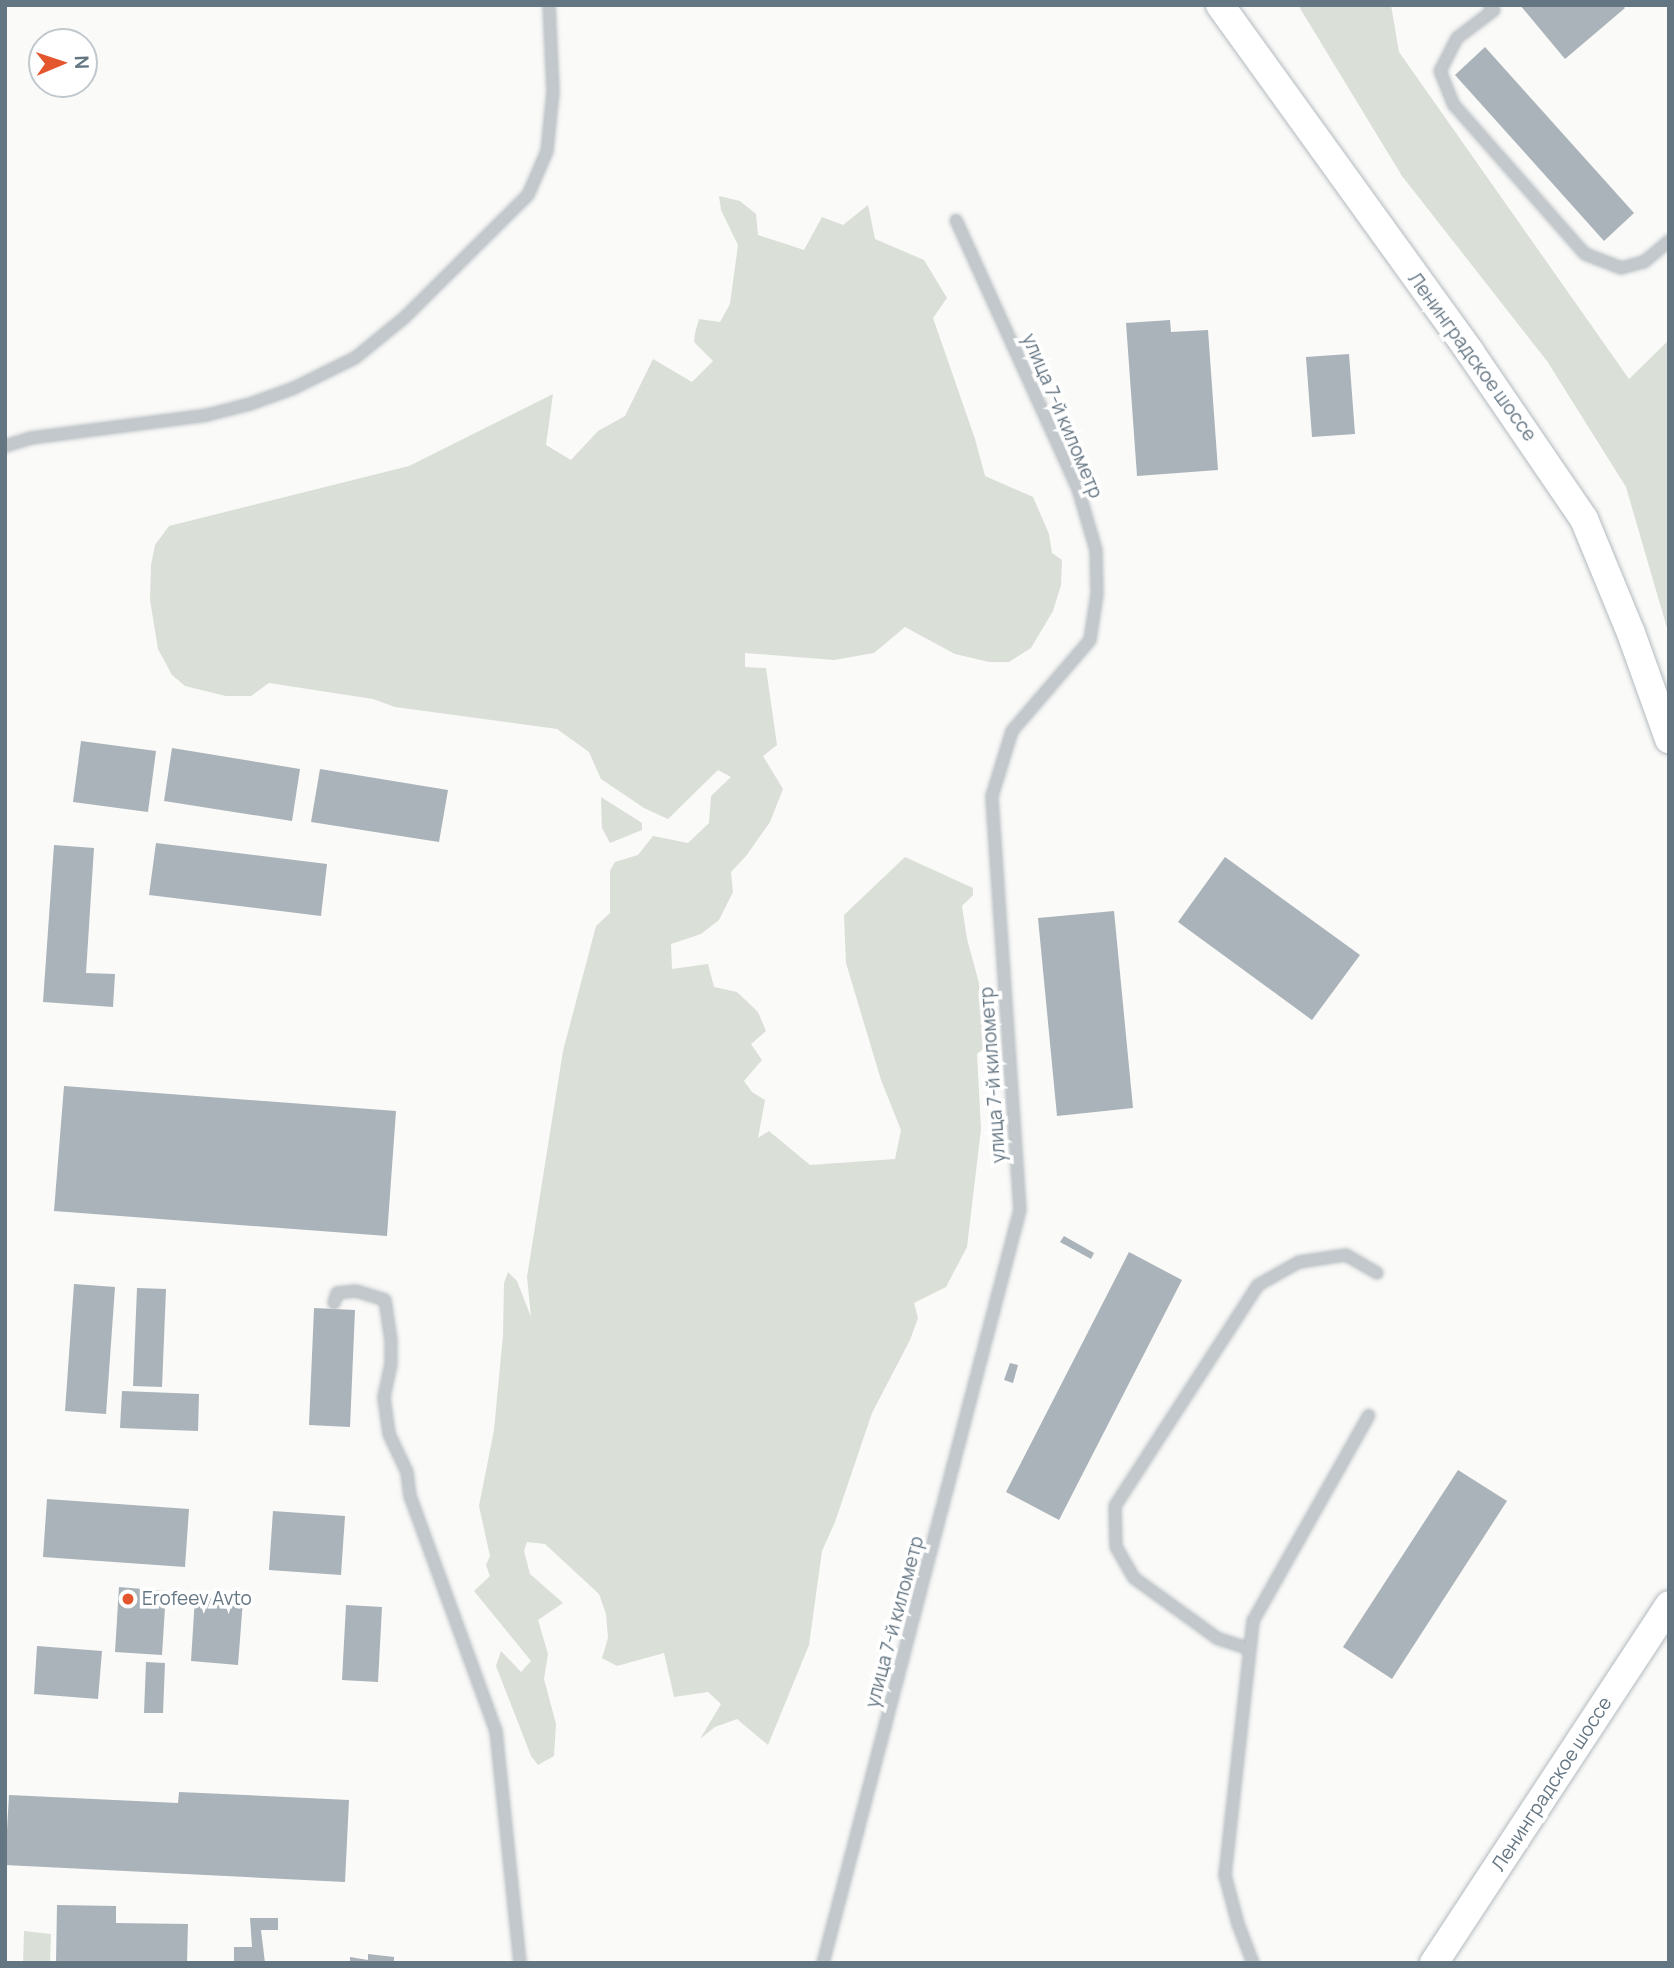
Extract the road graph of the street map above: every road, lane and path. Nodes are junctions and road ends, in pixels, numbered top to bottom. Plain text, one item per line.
1 (549, 5) edge
2 (1220, 5) edge
3 (1490, 5) edge
4 (956, 220) dead end
5 (1669, 241) edge
6 (5, 446) edge
7 (1669, 739) edge
8 (1377, 1273) dead end
9 (334, 1303) dead end
10 (1369, 1415) dead end
11 (1669, 1605) edge
12 (1250, 1649) junction
13 (520, 1963) edge
14 (823, 1963) edge
15 (1254, 1963) edge
16 (1434, 1963) edge

1 - 6 lane
2 - 7 main road, Ленинградское шоссе
3 - 5 lane
4 - 14 lane, улица 7-й километр
8 - 12 lane
9 - 13 lane
10 - 12 lane
11 - 16 main road, Ленинградское шоссе
12 - 15 lane

